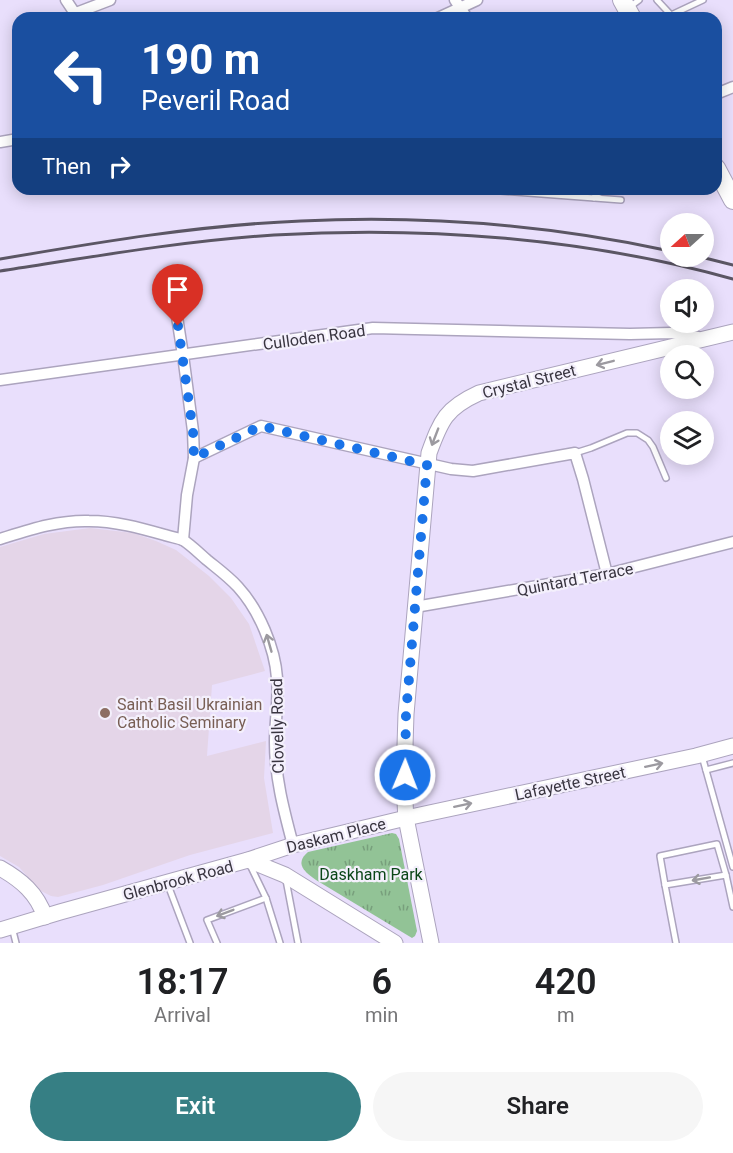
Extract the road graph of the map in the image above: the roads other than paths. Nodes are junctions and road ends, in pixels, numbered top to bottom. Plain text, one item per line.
1 (110, 0) edge
2 (477, 0) edge
3 (657, 0) edge
4 (703, 0) edge
5 (458, 4) edge
6 (84, 12) edge
7 (668, 12) edge
8 (677, 12) edge
9 (724, 176) edge
10 (555, 195) edge
11 (595, 195) edge
12 (594, 198) junction
13 (621, 200) dead end
14 (733, 200) edge
15 (172, 285) dead end
16 (631, 329) junction
17 (733, 332) edge
18 (703, 338) junction
19 (183, 355) junction
20 (636, 355) junction
21 (0, 380) edge
22 (575, 453) junction
23 (194, 458) junction
24 (427, 465) junction
25 (666, 478) dead end
26 (0, 539) edge
27 (183, 540) junction
28 (733, 542) edge
29 (608, 574) junction
30 (415, 608) junction
31 (733, 746) edge
32 (704, 762) junction
33 (733, 763) edge
34 (406, 818) junction
35 (293, 845) junction
36 (248, 860) junction
37 (0, 867) edge
38 (733, 867) edge
39 (285, 875) junction
40 (726, 875) junction
41 (168, 883) junction
42 (665, 885) junction
43 (266, 898) junction
44 (733, 907) edge
45 (45, 917) junction
46 (6, 928) edge
47 (16, 943) edge
48 (190, 943) edge
49 (217, 943) edge
50 (280, 943) edge
51 (298, 943) edge
52 (396, 943) edge
53 (431, 943) edge
54 (676, 943) edge

1 - 6 street
2 - 5 street
3 - 7 lane
4 - 8 lane
9 - 14 main road
10 - 12 lane
11 - 12 lane
12 - 13 lane
15 - 19 street
16 - 18 street, Culloden Road
16 - 19 street, Culloden Road
16 - 20 street
17 - 18 street, Crystal Street
18 - 20 street, Crystal Street
19 - 21 street, Culloden Road
19 - 23 street
20 -> 24 street, Crystal Street
22 - 24 street
22 - 25 lane
22 - 29 street
23 - 24 street
23 - 27 street
24 - 30 street, Crystal Street
26 - 27 street, Clovelly Road
35 -> 27 street, Clovelly Road
28 - 29 street, Quintard Terrace
29 - 30 street, Quintard Terrace
30 - 34 street, Crystal Street
31 - 32 street, Lafayette Street
32 - 33 lane
34 -> 32 street, Lafayette Street
32 - 38 lane
34 - 35 street, Daskam Place
34 - 53 street, Daskam Place
35 - 36 street, Daskam Place
36 - 39 street, Glenbrook Road
36 - 41 street, Glenbrook Road
36 - 43 lane
37 - 45 street
39 - 51 lane
39 - 52 street, Glenbrook Road
40 -> 42 lane
40 - 42 lane
40 - 44 lane
41 - 45 street, Glenbrook Road
41 - 48 lane
42 - 54 lane
43 -> 49 lane
43 - 50 lane
45 - 46 street, Glenbrook Road
46 - 47 lane

